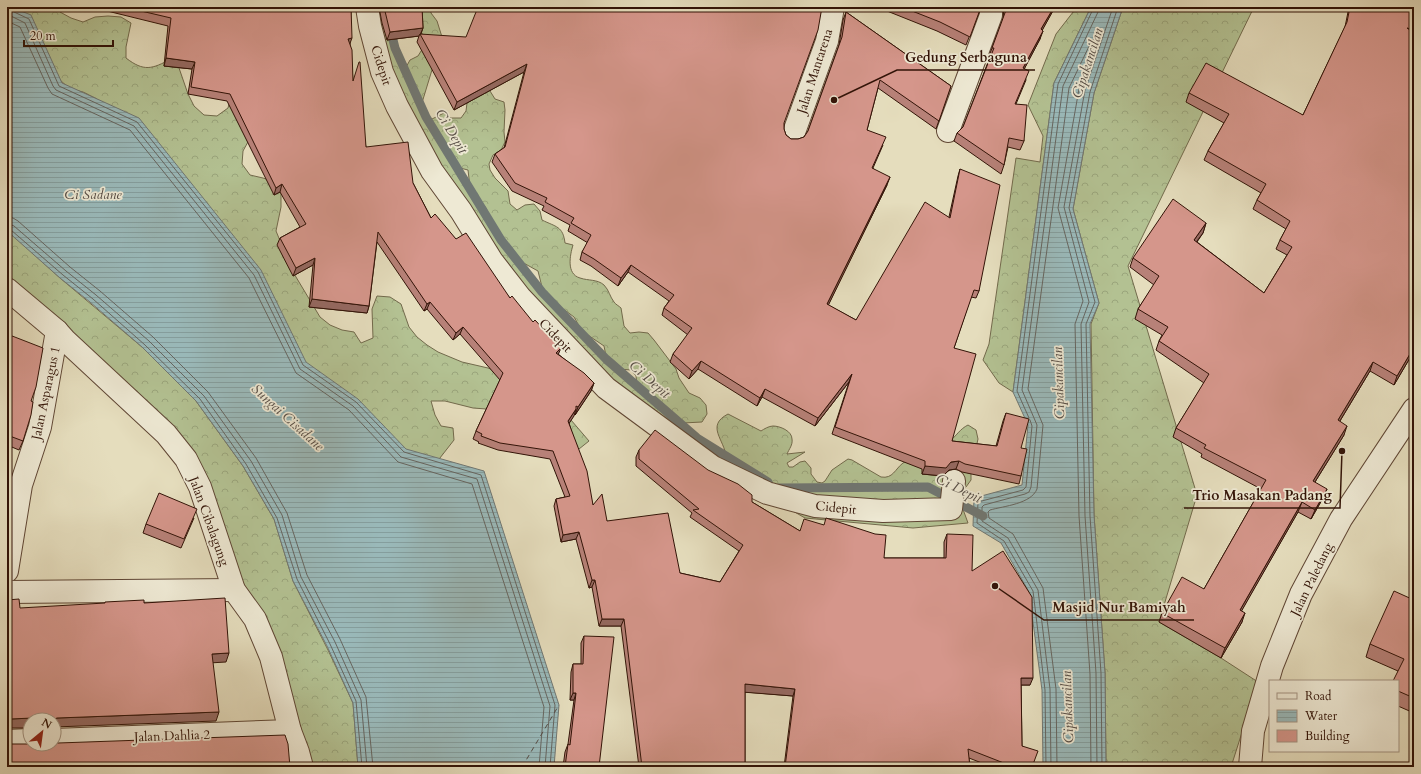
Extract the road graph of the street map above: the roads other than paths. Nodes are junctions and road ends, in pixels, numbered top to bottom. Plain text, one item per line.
1 (367, 7) edge
2 (832, 7) edge
3 (991, 7) edge
4 (948, 131) dead end
5 (793, 135) dead end
6 (7, 289) edge
7 (58, 331) junction
8 (1414, 409) edge
9 (953, 491) dead end
10 (7, 571) edge
11 (234, 590) junction
12 (7, 592) edge
13 (290, 731) junction
14 (22, 740) edge
15 (62, 740) edge
16 (7, 741) edge
17 (302, 767) edge
18 (1250, 767) edge

1 - 9 street, Cidepit
2 - 5 street, Jalan Mantarena
3 - 4 street
6 - 7 street, Jalan Cibalagung
7 - 10 street, Jalan Asparagus 1
7 - 11 street, Jalan Cibalagung
8 - 18 street, Jalan Paledang
11 - 12 street
11 - 13 street, Jalan Cibalagung
13 - 15 street, Jalan Dahlia 2
13 - 17 street, Jalan Cibalagung
14 - 16 street

